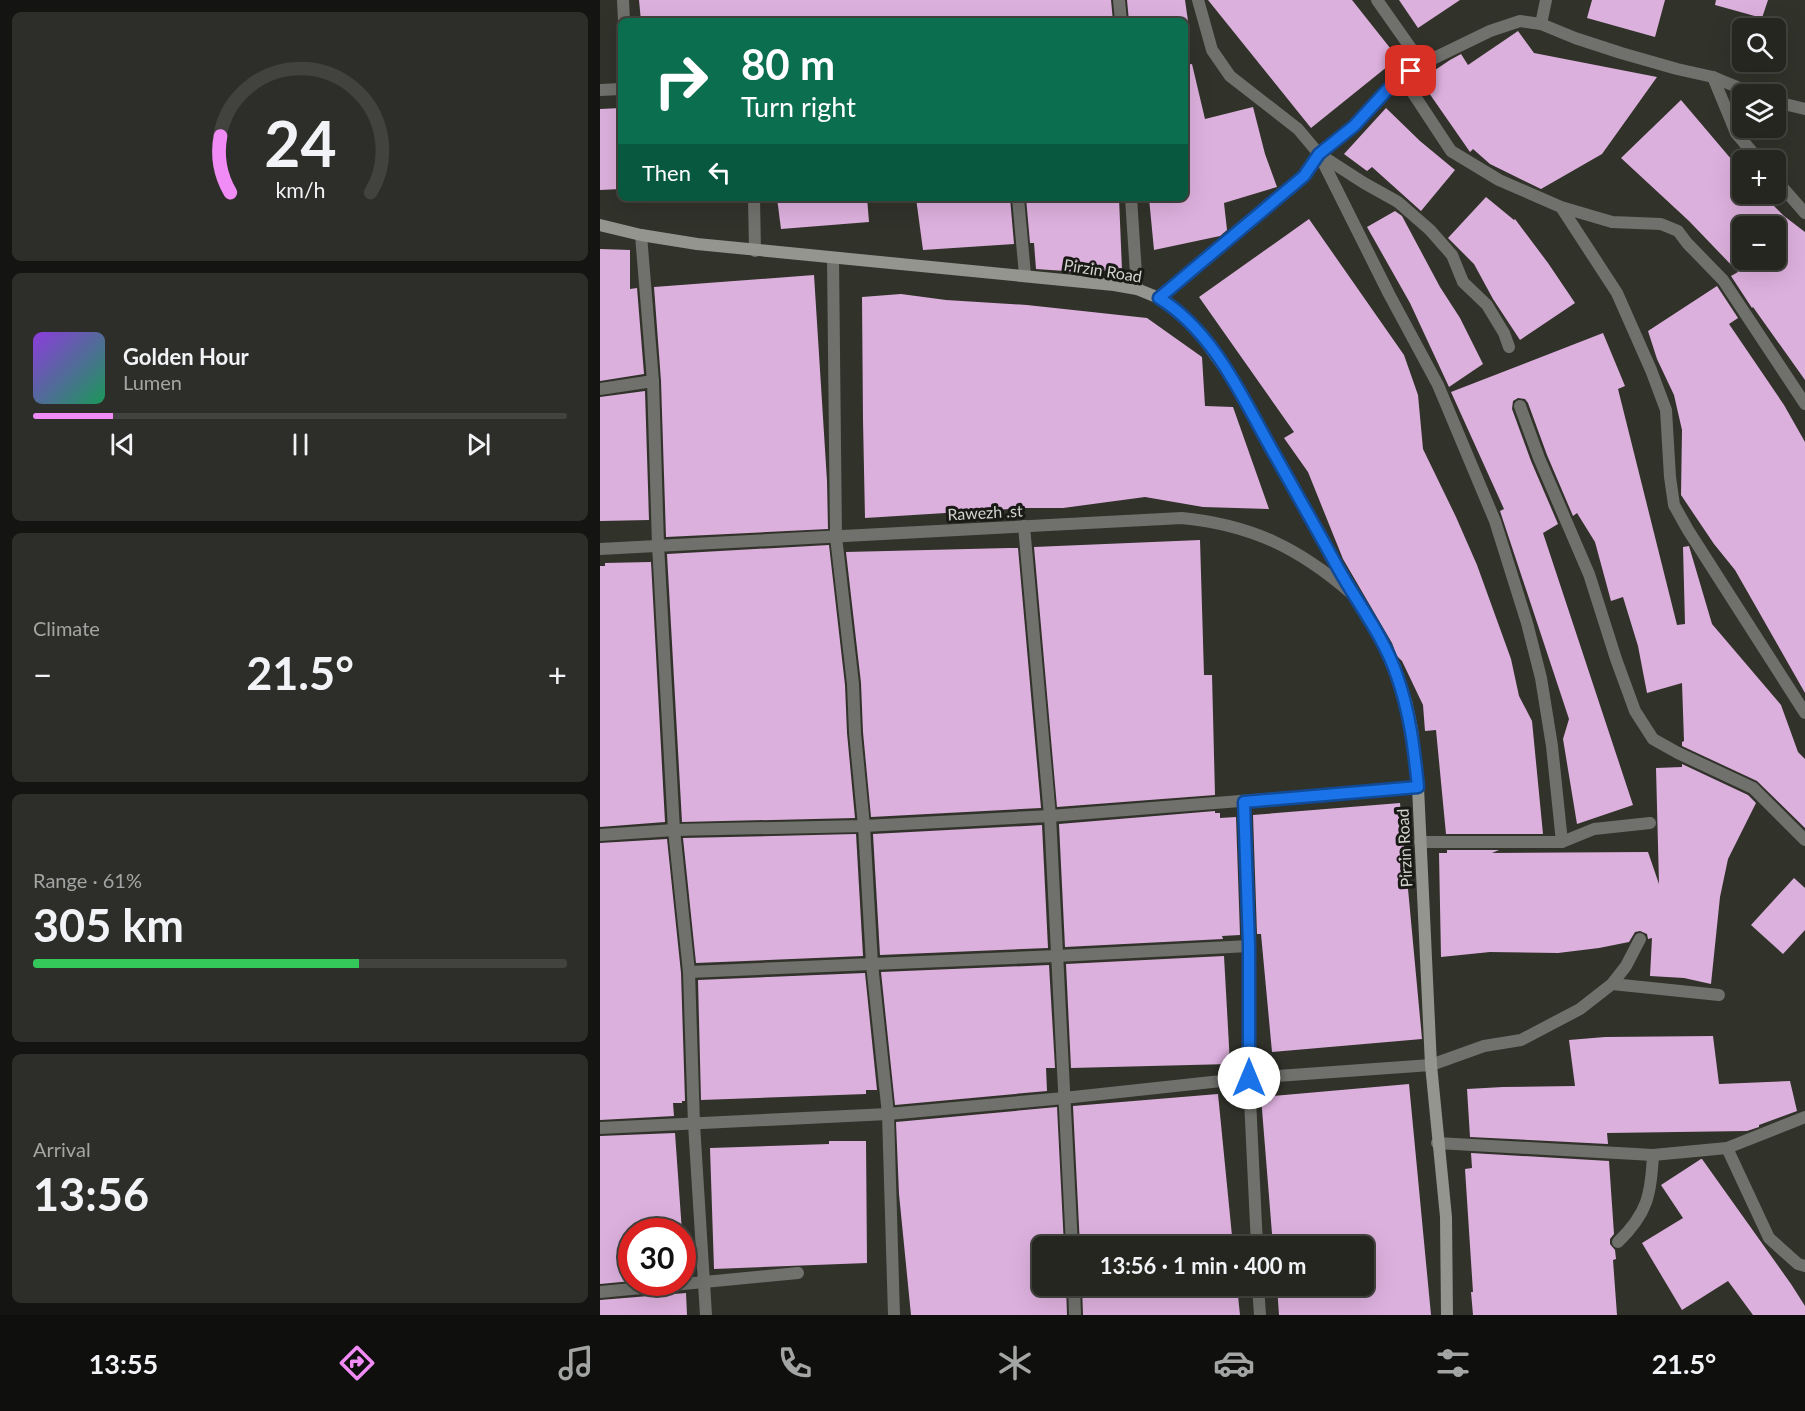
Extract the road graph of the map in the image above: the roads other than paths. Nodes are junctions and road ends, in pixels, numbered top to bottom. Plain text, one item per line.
1 (623, 0) edge
2 (1119, 0) edge
3 (1198, 0) edge
4 (1377, 0) edge
5 (1546, 0) edge
6 (624, 18) edge
7 (1121, 18) edge
8 (1541, 24) junction
9 (1422, 64) junction
10 (1713, 77) junction
11 (1402, 78) junction
12 (1732, 85) edge
13 (618, 89) edge
14 (600, 90) edge
15 (1786, 104) edge
16 (1805, 109) edge
17 (1751, 150) edge
18 (1319, 154) junction
19 (1786, 191) edge
20 (754, 201) edge
21 (1018, 201) edge
22 (1131, 201) edge
23 (1561, 207) junction
24 (1805, 213) edge
25 (600, 225) edge
26 (641, 235) junction
27 (754, 251) junction
28 (833, 258) junction
29 (1025, 275) junction
30 (1137, 289) junction
31 (1159, 298) junction
32 (1509, 348) dead end
33 (653, 381) junction
34 (600, 389) edge
35 (1805, 404) edge
36 (1520, 406) dead end
37 (1024, 526) junction
38 (836, 537) junction
39 (658, 545) junction
40 (600, 549) edge
41 (1353, 594) junction
42 (1805, 713) edge
43 (1418, 787) junction
44 (1244, 802) junction
45 (1050, 816) junction
46 (1650, 823) dead end
47 (864, 826) junction
48 (674, 830) junction
49 (600, 835) edge
50 (1805, 840) edge
51 (1420, 842) junction
52 (1562, 842) junction
53 (1640, 939) dead end
54 (1249, 946) junction
55 (1058, 956) junction
56 (872, 964) junction
57 (689, 972) junction
58 (1612, 984) junction
59 (1719, 995) dead end
60 (1431, 1065) junction
61 (1249, 1078) junction
62 (1064, 1098) junction
63 (888, 1114) junction
64 (1805, 1118) edge
65 (694, 1124) junction
66 (600, 1128) edge
67 (1437, 1143) junction
68 (1727, 1148) junction
69 (1653, 1155) junction
70 (1071, 1236) edge
71 (1257, 1236) edge
72 (1618, 1242) dead end
73 (1805, 1266) edge
74 (798, 1273) dead end
75 (705, 1282) junction
76 (600, 1292) edge
77 (1074, 1296) edge
78 (1259, 1296) edge
79 (706, 1315) edge
80 (894, 1315) edge
81 (1075, 1315) edge
82 (1260, 1315) edge
83 (1447, 1315) edge

1 - 6 street
2 - 7 street
3 - 18 street
4 - 9 street
5 - 8 street
8 - 9 street
8 - 10 street
9 - 11 street
10 - 12 street
10 - 17 street
11 - 18 street
11 - 23 street
13 - 14 street
15 - 16 street
18 - 31 street
18 - 32 street
18 - 52 street
19 - 24 street
20 - 27 street
21 - 29 street
22 - 30 street
23 - 35 street
23 - 42 street
25 - 26 street, Pirzin Road
26 - 27 street, Pirzin Road
26 - 33 street
27 - 28 street, Pirzin Road
28 - 29 street, Pirzin Road
28 - 38 street
29 - 30 street, Pirzin Road
30 - 31 street, Pirzin Road
31 - 41 street, Pirzin Road
33 - 34 street
33 - 39 street
36 - 50 street
37 - 38 street, Rawezh .st
37 - 41 street, Rawezh .st
37 - 45 street
38 - 39 street, Rawezh .st
38 - 47 street
39 - 40 street, Rawezh .st
39 - 48 street
41 - 43 street, Pirzin Road
43 - 44 street
43 - 51 street, Pirzin Road
44 - 45 street
44 - 54 street
45 - 47 street
45 - 55 street
46 - 52 street
47 - 48 street
47 - 56 street
48 - 49 street
48 - 57 street
51 - 52 street
51 - 60 street, Pirzin Road
53 - 58 street
54 - 55 street
54 - 61 street
55 - 56 street
55 - 62 street
56 - 57 street
56 - 63 street
57 - 65 street
58 - 59 street
58 - 60 street
60 - 61 street
60 - 67 street, Pirzin Road
61 - 62 street
61 - 71 street
62 - 63 street
62 - 70 street
63 - 65 street
63 - 80 street
64 - 68 street
65 - 66 street
65 - 75 street
67 - 69 street
67 - 83 street, Pirzin Road
68 - 69 street
68 - 73 street
69 - 72 street
74 - 75 street
75 - 76 street
75 - 79 street
77 - 81 street
78 - 82 street

